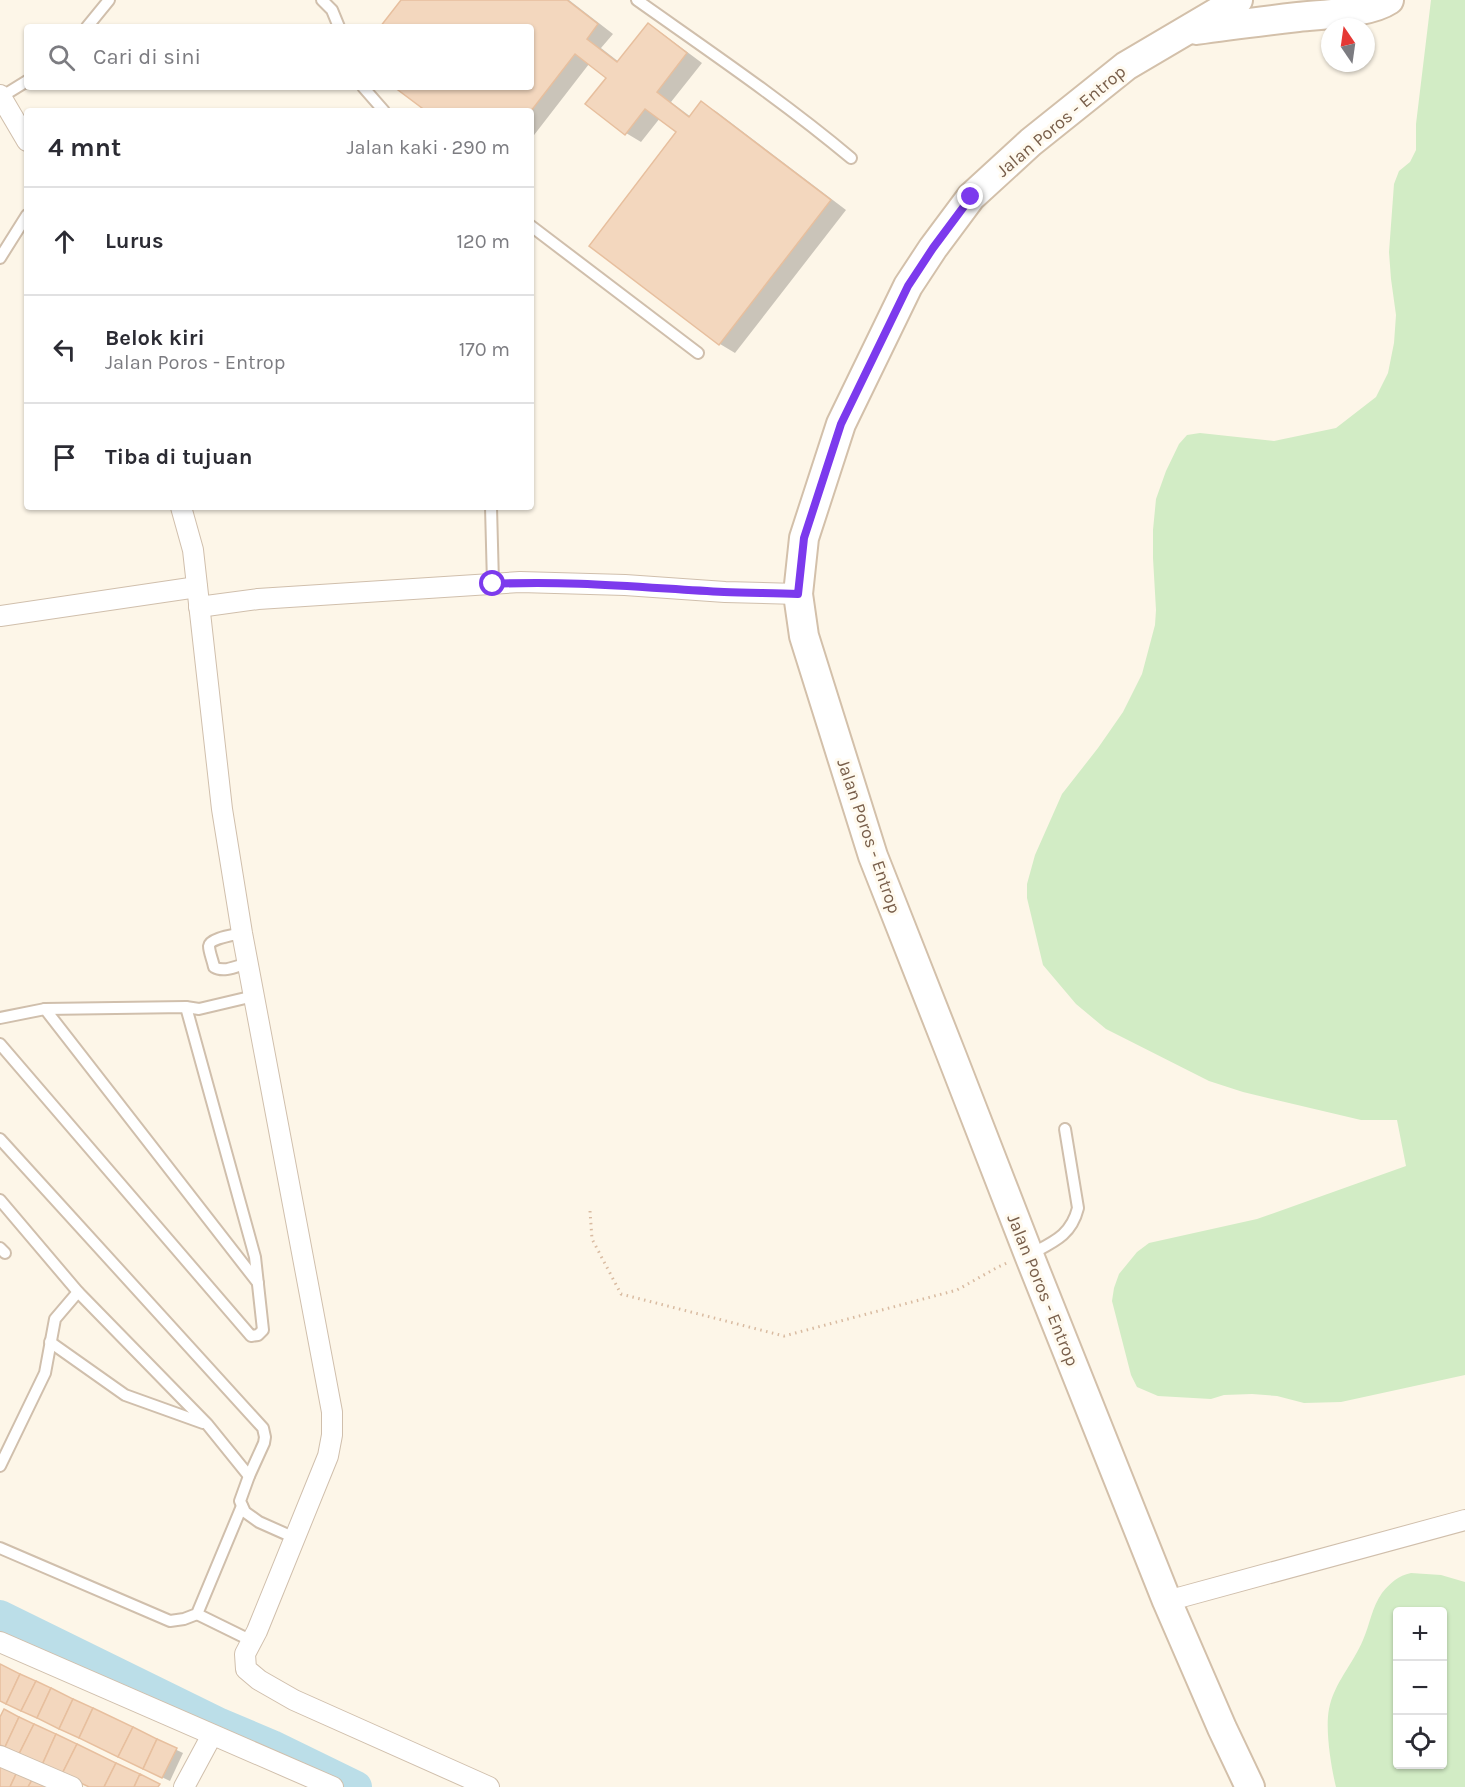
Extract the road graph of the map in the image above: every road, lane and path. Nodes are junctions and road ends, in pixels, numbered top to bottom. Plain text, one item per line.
1 (109, 0) edge
2 (322, 0) edge
3 (637, 0) edge
4 (1238, 0) edge
5 (1389, 0) edge
6 (1331, 7) edge
7 (89, 24) edge
8 (338, 24) edge
9 (1182, 32) junction
10 (24, 83) edge
11 (366, 90) edge
12 (1, 96) edge
13 (381, 108) edge
14 (24, 136) edge
15 (851, 158) dead end
16 (24, 220) edge
17 (534, 228) edge
18 (0, 258) edge
19 (698, 353) dead end
20 (182, 510) edge
21 (491, 510) edge
22 (493, 584) junction
23 (188, 593) junction
24 (798, 594) junction
25 (0, 616) edge
26 (242, 933) junction
27 (248, 963) junction
28 (254, 996) junction
29 (186, 1007) junction
30 (45, 1009) junction
31 (0, 1018) edge
32 (0, 1044) edge
33 (1065, 1129) dead end
34 (0, 1138) edge
35 (0, 1200) edge
36 (590, 1211) dead end
37 (1029, 1255) junction
38 (258, 1283) junction
39 (78, 1292) junction
40 (50, 1342) junction
41 (207, 1424) junction
42 (0, 1466) edge
43 (249, 1476) junction
44 (242, 1506) junction
45 (1465, 1520) edge
46 (290, 1536) junction
47 (0, 1548) edge
48 (1167, 1601) junction
49 (197, 1614) junction
50 (252, 1641) junction
51 (0, 1642) edge
52 (212, 1735) junction
53 (0, 1756) edge
54 (72, 1787) edge
55 (184, 1787) edge
56 (333, 1787) edge
57 (489, 1787) edge
58 (1250, 1787) edge

1 - 7 lane
2 - 8 lane
3 - 15 lane
4 - 9 main road, Jalan Poros - Entrop
5 - 6 main road
6 - 9 main road
9 - 24 main road, Jalan Poros - Entrop
10 - 12 lane
11 - 13 lane
12 - 14 street
16 - 18 lane
17 - 19 lane
20 - 23 street
21 - 22 lane
22 - 23 street
22 - 24 street
23 - 25 street
23 - 26 street
24 - 37 main road, Jalan Poros - Entrop
26 - 27 street
26 - 27 lane
27 - 28 street
28 - 29 lane
28 - 46 street
29 - 30 lane
29 - 38 lane
30 - 31 lane
30 - 38 lane
32 - 38 lane
33 - 37 lane
34 - 43 lane
35 - 39 lane
36 - 37 path
37 - 48 main road, Jalan Poros - Entrop
39 - 40 lane
39 - 41 lane
40 - 41 lane
40 - 42 lane
41 - 43 lane
43 - 44 lane
44 - 46 lane
44 - 49 lane
45 - 48 street
46 - 50 street
47 - 49 lane
48 - 58 main road, Jalan Poros - Entrop
49 - 50 lane
50 - 57 street
51 - 52 street
52 - 55 street
52 - 56 street
53 - 54 street

